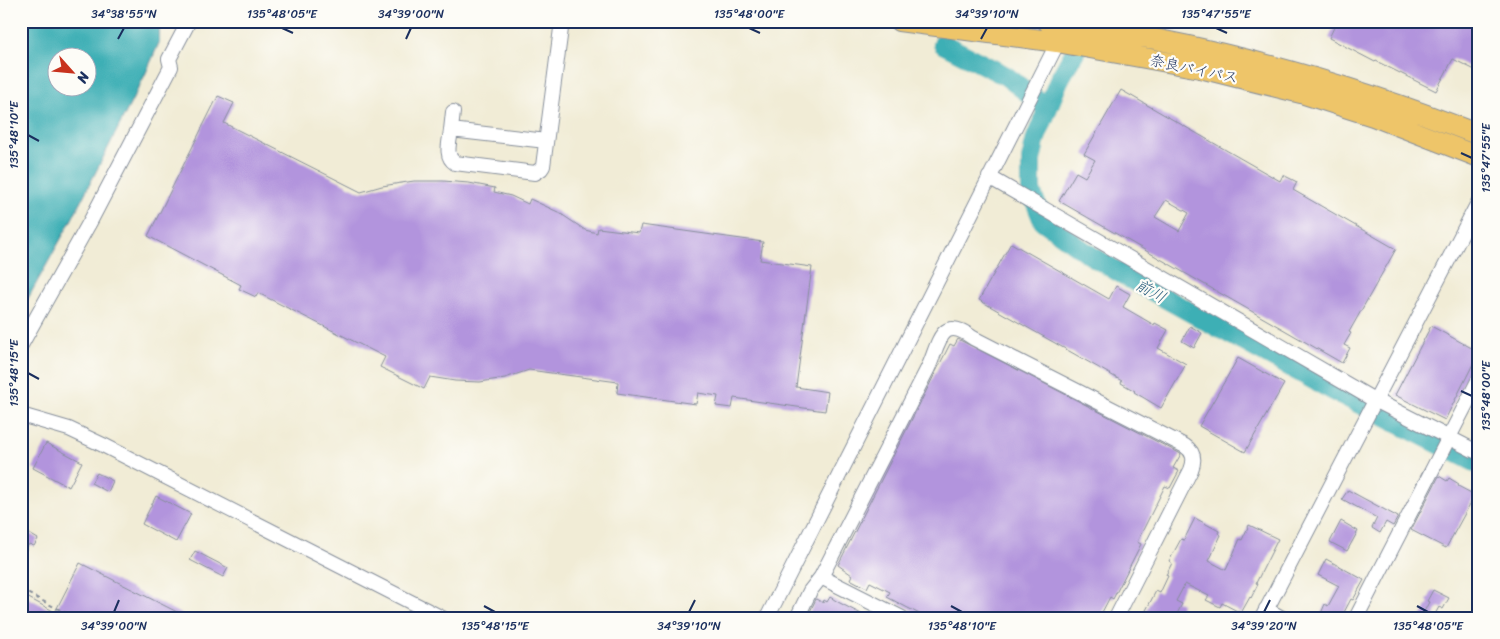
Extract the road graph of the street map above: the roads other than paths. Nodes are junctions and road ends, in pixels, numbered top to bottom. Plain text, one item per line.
1 (189, 21) edge
2 (562, 21) edge
3 (899, 21) edge
4 (1066, 23) edge
5 (1106, 41) junction
6 (1065, 44) junction
7 (453, 112) dead end
8 (451, 130) junction
9 (1479, 135) edge
10 (546, 141) junction
11 (1479, 157) edge
12 (989, 177) junction
13 (1479, 201) edge
14 (21, 346) edge
15 (1479, 379) edge
16 (1376, 400) junction
17 (21, 415) edge
18 (1448, 438) junction
19 (1479, 453) edge
20 (821, 577) junction
21 (1264, 613) edge
22 (442, 618) edge
23 (767, 618) edge
24 (797, 618) edge
25 (902, 618) edge
26 (1116, 618) edge
27 (1282, 618) edge
28 (1356, 618) edge

1 - 14 street
2 - 10 street
3 - 6 highway, 奈良バイパス
4 - 5 highway, 奈良バイパス
4 - 6 street
5 - 6 highway, 奈良バイパス
5 - 9 highway, 奈良バイパス
5 - 11 highway, 奈良バイパス
6 - 12 street
7 - 8 street
8 - 10 street
8 - 10 street
12 - 16 street
12 - 23 street
13 - 16 street
15 - 18 street
16 - 18 street
16 - 21 street
17 - 22 street
18 - 19 street
18 - 28 street
20 - 24 street
20 - 25 street
20 - 26 street
21 - 27 street

